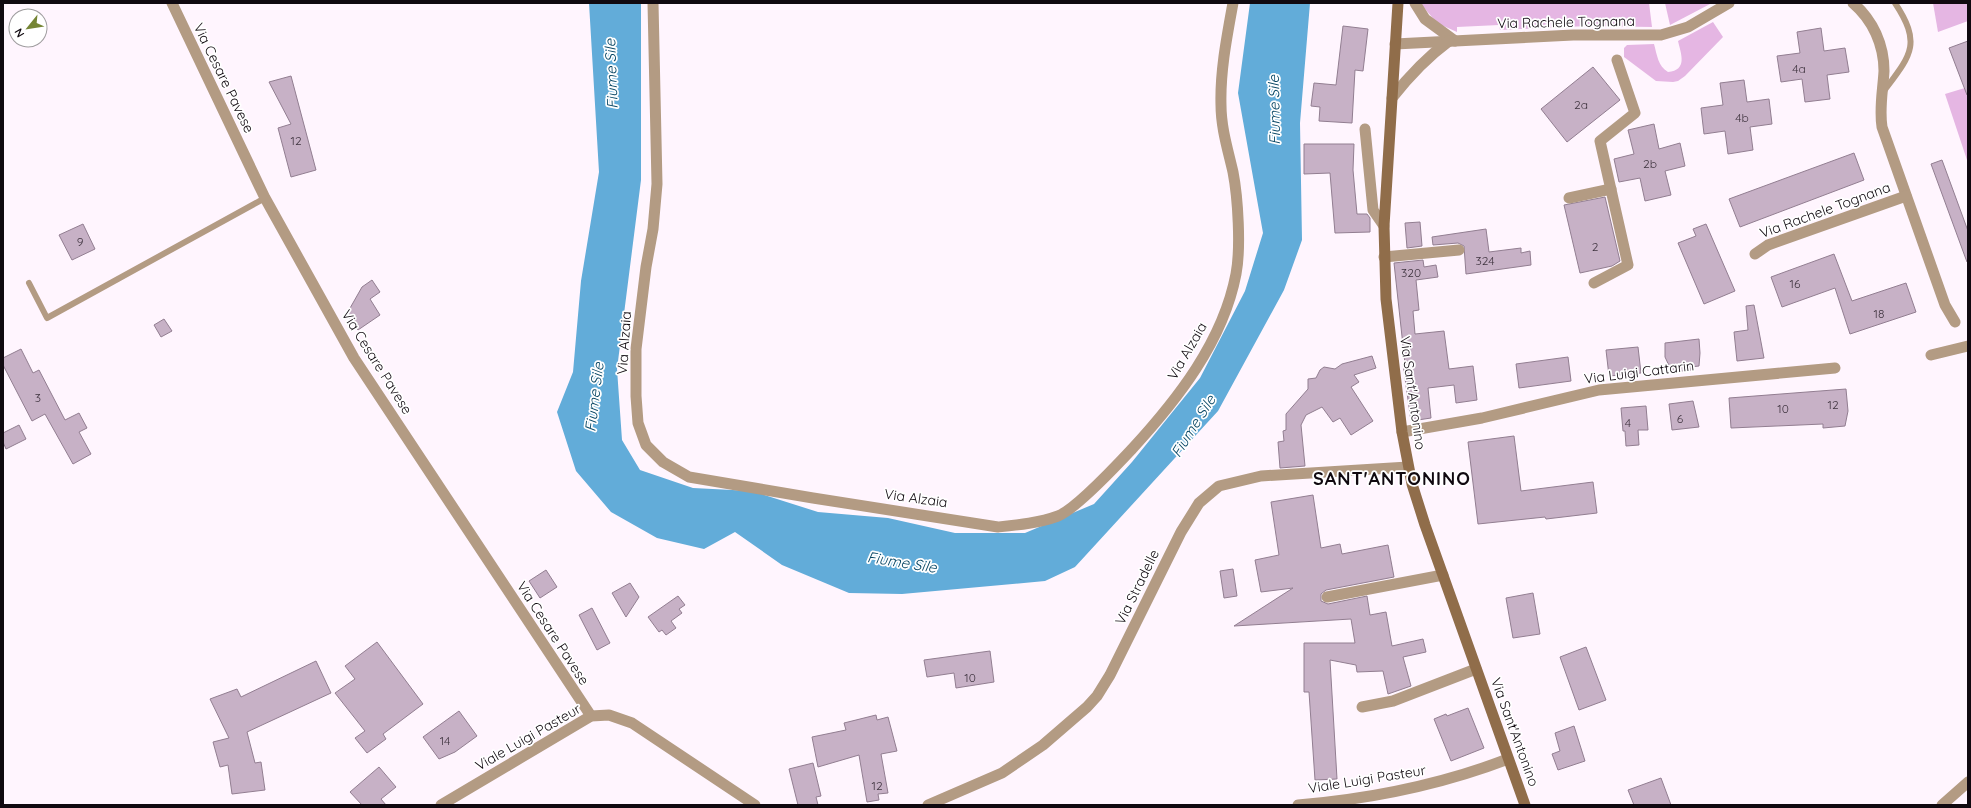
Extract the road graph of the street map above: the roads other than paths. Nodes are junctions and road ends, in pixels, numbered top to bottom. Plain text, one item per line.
1 (172, 3) edge
2 (653, 3) edge
3 (1233, 3) edge
4 (1398, 3) edge
5 (1415, 3) edge
6 (1729, 3) edge
7 (1853, 3) edge
8 (1895, 3) edge
9 (1452, 41) junction
10 (1396, 44) junction
11 (1617, 60) dead end
12 (1882, 94) junction
13 (1392, 98) junction
14 (1365, 129) dead end
15 (1611, 190) junction
16 (1906, 196) junction
17 (265, 198) junction
18 (1569, 198) dead end
19 (1384, 226) junction
20 (1459, 250) dead end
21 (1755, 254) dead end
22 (1384, 257) junction
23 (29, 283) dead end
24 (1594, 283) dead end
25 (1956, 322) dead end
26 (1968, 346) edge
27 (1930, 355) dead end
28 (1835, 368) dead end
29 (1402, 432) junction
30 (1408, 467) junction
31 (1443, 575) junction
32 (1327, 597) dead end
33 (1476, 669) junction
34 (1362, 707) dead end
35 (591, 716) junction
36 (1508, 759) junction
37 (1968, 782) edge
38 (441, 805) edge
39 (755, 805) edge
40 (928, 805) edge
41 (1298, 805) edge
42 (1525, 805) edge
43 (1943, 805) edge

1 - 17 street, Via Cesare Pavese
2 - 3 street, Via Alzaia
4 - 10 main road, Via Sant'Antonino
5 - 9 street
6 - 9 street, Via Rachele Tognana
7 - 12 street, Via Rachele Tognana
8 - 12 lane
9 - 10 street, Via Rachele Tognana
9 - 13 street
10 - 13 main road, Via Sant'Antonino
11 - 15 street
12 - 16 street, Via Rachele Tognana
13 - 19 main road, Via Sant'Antonino
14 - 19 street
15 - 18 street
15 - 24 street
16 - 21 street, Via Rachele Tognana
16 - 25 street, Via Rachele Tognana
17 - 23 lane
17 - 35 street, Via Cesare Pavese
19 - 22 main road, Via Sant'Antonino
20 - 22 street
22 - 29 main road, Via Sant'Antonino
26 - 27 street
28 - 29 street, Via Luigi Cattarin
29 - 30 main road, Via Sant'Antonino
30 - 31 main road, Via Sant'Antonino
30 - 40 street, Via Stradelle
31 - 32 street
31 - 33 main road, Via Sant'Antonino
33 - 34 street, Via Sant'Antonino
33 - 36 main road, Via Sant'Antonino
35 - 38 street, Viale Luigi Pasteur
35 - 39 street, Viale Luigi Pasteur
36 - 41 street, Viale Luigi Pasteur
36 - 42 main road, Via Sant'Antonino
37 - 43 street

